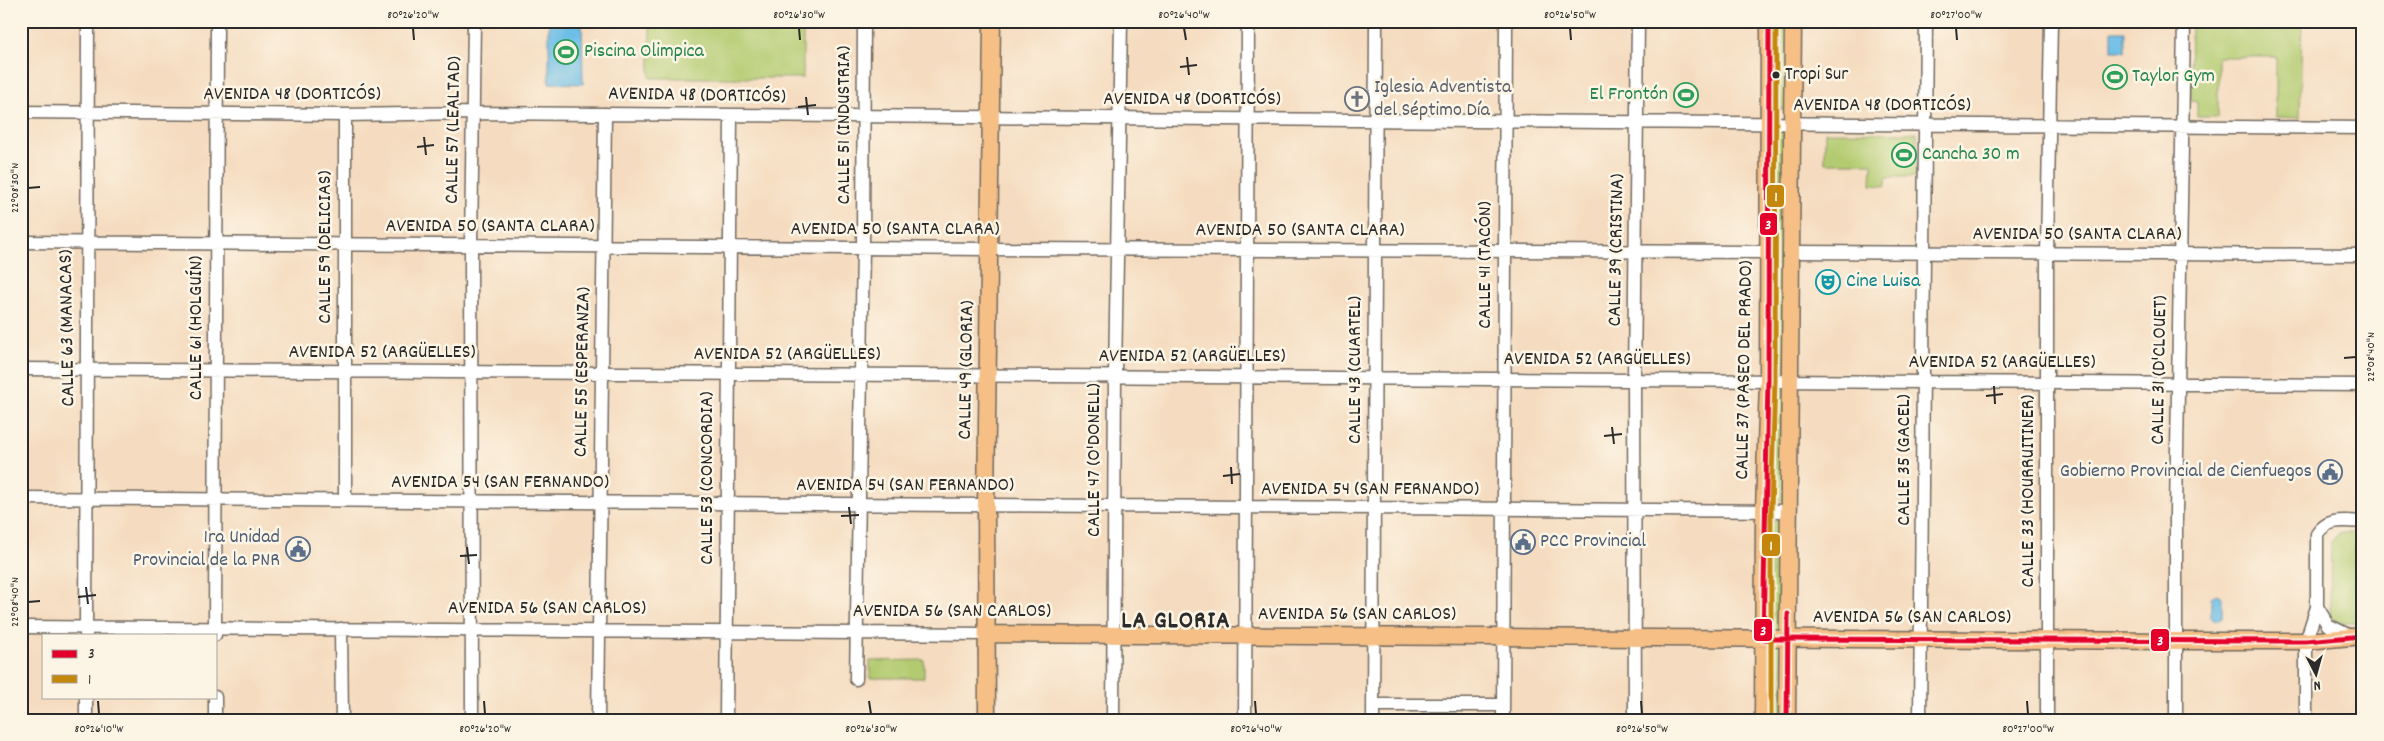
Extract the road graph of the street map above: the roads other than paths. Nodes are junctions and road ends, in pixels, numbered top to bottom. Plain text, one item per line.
1 (88, 21) edge
2 (217, 21) edge
3 (474, 21) edge
4 (864, 21) edge
5 (992, 21) edge
6 (1121, 21) edge
7 (1248, 21) edge
8 (1376, 21) edge
9 (1506, 21) edge
10 (1638, 21) edge
11 (1769, 21) edge
12 (1793, 21) edge
13 (1926, 21) edge
14 (2050, 21) edge
15 (2184, 21) edge
16 (21, 112) edge
17 (88, 113) junction
18 (472, 113) junction
19 (217, 114) junction
20 (345, 114) junction
21 (605, 114) junction
22 (731, 116) junction
23 (865, 117) junction
24 (992, 118) junction
25 (1120, 118) junction
26 (1249, 120) junction
27 (1376, 120) junction
28 (1504, 122) junction
29 (1637, 123) junction
30 (1768, 124) junction
31 (1793, 124) junction
32 (1926, 125) junction
33 (2049, 126) junction
34 (2182, 127) junction
35 (2363, 128) edge
36 (21, 242) edge
37 (86, 243) junction
38 (216, 244) junction
39 (344, 245) junction
40 (471, 246) junction
41 (603, 246) junction
42 (730, 247) junction
43 (863, 248) junction
44 (990, 249) junction
45 (1118, 250) junction
46 (1248, 250) junction
47 (1375, 250) junction
48 (1506, 250) junction
49 (1635, 251) junction
50 (1768, 252) junction
51 (1792, 252) junction
52 (1925, 253) junction
53 (2047, 254) junction
54 (2180, 254) junction
55 (2363, 255) edge
56 (21, 369) edge
57 (88, 370) junction
58 (215, 370) junction
59 (346, 371) junction
60 (473, 372) junction
61 (601, 373) junction
62 (728, 373) junction
63 (862, 374) junction
64 (988, 375) junction
65 (1115, 376) junction
66 (1247, 376) junction
67 (1375, 377) junction
68 (1504, 378) junction
69 (1634, 379) junction
70 (1768, 380) junction
71 (1791, 380) junction
72 (1924, 381) junction
73 (2047, 382) junction
74 (2178, 383) junction
75 (2363, 385) edge
76 (21, 498) edge
77 (87, 499) junction
78 (215, 499) junction
79 (345, 500) junction
80 (472, 501) junction
81 (600, 502) junction
82 (726, 504) junction
83 (858, 505) junction
84 (986, 506) junction
85 (1114, 506) junction
86 (1246, 508) junction
87 (1374, 508) junction
88 (1503, 509) junction
89 (1634, 510) junction
90 (1764, 511) junction
91 (1789, 512) junction
92 (2363, 522) edge
93 (2317, 606) junction
94 (21, 627) edge
95 (341, 629) junction
96 (473, 630) junction
97 (86, 631) edge
98 (599, 631) junction
99 (215, 632) edge
100 (727, 632) junction
101 (857, 633) junction
102 (987, 634) junction
103 (1113, 635) junction
104 (1245, 636) junction
105 (1374, 636) junction
106 (2355, 636) edge
107 (1503, 638) junction
108 (1635, 638) junction
109 (1763, 639) junction
110 (1788, 639) junction
111 (1922, 639) junction
112 (2048, 640) junction
113 (2176, 641) junction
114 (2306, 641) junction
115 (856, 679) dead end
116 (86, 698) edge
117 (215, 698) edge
118 (1504, 704) junction
119 (1373, 705) junction
120 (86, 720) edge
121 (215, 720) edge
122 (342, 720) edge
123 (472, 720) edge
124 (598, 720) edge
125 (726, 720) edge
126 (987, 720) edge
127 (1114, 720) edge
128 (1245, 720) edge
129 (1373, 720) edge
130 (1504, 720) edge
131 (1635, 720) edge
132 (1764, 720) edge
133 (1787, 720) edge
134 (1920, 720) edge
135 (2048, 720) edge
136 (2176, 720) edge
137 (2306, 720) edge

1 - 17 street, CALLE 63 (MANACAS)
2 - 19 street, CALLE 61 (HOLGUÍN)
3 - 18 street, CALLE 57 (LEALTAD)
4 - 23 street, CALLE 51 (INDUSTRIA)
5 - 24 main road, CALLE 49 (GLORIA)
6 - 25 street, CALLE 47 (O'DONELL)
7 - 26 street
8 - 27 street, CALLE 43 (CUARTEL)
9 - 28 street, CALLE 41 (TACÓN)
10 - 29 street, CALLE 39 (CRISTINA)
11 - 30 main road, CALLE 37 (PASEO DEL PRADO)
12 - 31 main road
13 - 32 street, CALLE 35 (GACEL)
14 - 33 street, CALLE 33 (HOURRUITINER)
15 - 34 street, CALLE 31 (D'CLOUET)
16 - 17 street, AVENIDA 48 (DORTICÓS)
17 - 19 street, AVENIDA 48 (DORTICÓS)
17 - 37 street, CALLE 63 (MANACAS)
18 - 20 street, AVENIDA 48 (DORTICÓS)
18 - 21 street, AVENIDA 48 (DORTICÓS)
18 - 40 street, CALLE 57 (LEALTAD)
19 - 20 street, AVENIDA 48 (DORTICÓS)
19 - 38 street, CALLE 61 (HOLGUÍN)
20 - 39 street, CALLE 59 (DELICIAS)
21 - 22 street, AVENIDA 48 (DORTICÓS)
21 - 41 street, CALLE 55 (ESPERANZA)
22 - 23 street, AVENIDA 48 (DORTICÓS)
22 - 42 street, CALLE 53 (CONCORDIA)
23 - 24 street, AVENIDA 48 (DORTICÓS)
23 - 43 street, CALLE 51 (INDUSTRIA)
24 - 25 street, AVENIDA 48 (DORTICÓS)
24 - 44 main road, CALLE 49 (GLORIA)
25 - 26 street, AVENIDA 48 (DORTICÓS)
25 - 45 street, CALLE 47 (O'DONELL)
26 - 27 street, AVENIDA 48 (DORTICÓS)
26 - 46 street
27 - 28 street, AVENIDA 48 (DORTICÓS)
27 - 47 street, CALLE 43 (CUARTEL)
28 - 29 street, AVENIDA 48 (DORTICÓS)
28 - 48 street, CALLE 41 (TACÓN)
29 - 30 street, AVENIDA 48 (DORTICÓS)
29 - 49 street, CALLE 39 (CRISTINA)
30 - 31 street, AVENIDA 48 (DORTICÓS)
30 - 50 main road, CALLE 37 (PASEO DEL PRADO)
31 - 32 street, AVENIDA 48 (DORTICÓS)
31 - 51 main road
32 - 33 street, AVENIDA 48 (DORTICÓS)
32 - 52 street, CALLE 35 (GACEL)
33 - 34 street, AVENIDA 48 (DORTICÓS)
33 - 53 street, CALLE 33 (HOURRUITINER)
34 - 35 street, AVENIDA 48 (DORTICÓS)
34 - 54 street, CALLE 31 (D'CLOUET)
36 - 37 street, AVENIDA 50 (SANTA CLARA)
37 - 38 street, AVENIDA 50 (SANTA CLARA)
37 - 57 street, CALLE 63 (MANACAS)
38 - 39 street, AVENIDA 50 (SANTA CLARA)
38 - 58 street, CALLE 61 (HOLGUÍN)
39 - 40 street, AVENIDA 50 (SANTA CLARA)
39 - 59 street, CALLE 59 (DELICIAS)
40 - 41 street, AVENIDA 50 (SANTA CLARA)
40 - 60 street, CALLE 57 (LEALTAD)
41 - 42 street, AVENIDA 50 (SANTA CLARA)
41 - 61 street, CALLE 55 (ESPERANZA)
42 - 43 street, AVENIDA 50 (SANTA CLARA)
42 - 62 street, CALLE 53 (CONCORDIA)
43 - 44 street, AVENIDA 50 (SANTA CLARA)
43 - 63 street, CALLE 51 (INDUSTRIA)
44 - 45 street, AVENIDA 50 (SANTA CLARA)
44 - 64 main road, CALLE 49 (GLORIA)
45 - 46 street, AVENIDA 50 (SANTA CLARA)
45 - 65 street, CALLE 47 (O'DONELL)
46 - 47 street, AVENIDA 50 (SANTA CLARA)
46 - 66 street
47 - 48 street, AVENIDA 50 (SANTA CLARA)
47 - 67 street, CALLE 43 (CUARTEL)
48 - 49 street, AVENIDA 50 (SANTA CLARA)
48 - 68 street, CALLE 41 (TACÓN)
49 - 50 street, AVENIDA 50 (SANTA CLARA)
49 - 69 street, CALLE 39 (CRISTINA)
50 - 70 main road, CALLE 37 (PASEO DEL PRADO)
51 - 52 street, AVENIDA 50 (SANTA CLARA)
51 - 71 main road
52 - 53 street, AVENIDA 50 (SANTA CLARA)
52 - 72 street, CALLE 35 (GACEL)
53 - 54 street, AVENIDA 50 (SANTA CLARA)
53 - 73 street, CALLE 33 (HOURRUITINER)
54 - 55 street, AVENIDA 50 (SANTA CLARA)
54 - 74 street, CALLE 31 (D'CLOUET)
56 - 57 street, AVENIDA 52 (ARGÜELLES)
57 - 58 street, AVENIDA 52 (ARGÜELLES)
57 - 77 street, CALLE 63 (MANACAS)
58 - 59 street, AVENIDA 52 (ARGÜELLES)
58 - 78 street, CALLE 61 (HOLGUÍN)
59 - 60 street, AVENIDA 52 (ARGÜELLES)
59 - 79 street, CALLE 59 (DELICIAS)
60 - 61 street, AVENIDA 52 (ARGÜELLES)
60 - 80 street, CALLE 57 (LEALTAD)
61 - 62 street, AVENIDA 52 (ARGÜELLES)
61 - 81 street, CALLE 55 (ESPERANZA)
62 - 63 street, AVENIDA 52 (ARGÜELLES)
62 - 82 street, CALLE 53 (CONCORDIA)
63 - 64 street, AVENIDA 52 (ARGÜELLES)
63 - 83 street, CALLE 51 (INDUSTRIA)
64 - 65 street, AVENIDA 52 (ARGÜELLES)
64 - 84 main road, CALLE 49 (GLORIA)
65 - 66 street, AVENIDA 52 (ARGÜELLES)
65 - 85 street, CALLE 47 (O'DONELL)
66 - 67 street, AVENIDA 52 (ARGÜELLES)
66 - 86 street
67 - 68 street, AVENIDA 52 (ARGÜELLES)
67 - 87 street, CALLE 43 (CUARTEL)
68 - 69 street, AVENIDA 52 (ARGÜELLES)
68 - 88 street, CALLE 41 (TACÓN)
69 - 70 street, AVENIDA 52 (ARGÜELLES)
69 - 89 street, CALLE 39 (CRISTINA)
70 - 71 street, AVENIDA 52 (ARGÜELLES)
70 - 90 main road, CALLE 37 (PASEO DEL PRADO)
71 - 72 street, AVENIDA 52 (ARGÜELLES)
71 - 91 main road
72 - 73 street, AVENIDA 52 (ARGÜELLES)
72 - 111 street, CALLE 35 (GACEL)
73 - 74 street, AVENIDA 52 (ARGÜELLES)
73 - 112 street, CALLE 33 (HOURRUITINER)
74 - 75 street, AVENIDA 52 (ARGÜELLES)
74 - 113 street, CALLE 31 (D'CLOUET)
76 - 77 street, AVENIDA 54 (SAN FERNANDO)
77 - 78 street, AVENIDA 54 (SAN FERNANDO)
77 - 97 street, CALLE 63 (MANACAS)
78 - 79 street, AVENIDA 54 (SAN FERNANDO)
78 - 99 street, CALLE 61 (HOLGUÍN)
79 - 80 street, AVENIDA 54 (SAN FERNANDO)
80 - 81 street, AVENIDA 54 (SAN FERNANDO)
80 - 96 street, CALLE 57 (LEALTAD)
81 - 82 street, AVENIDA 54 (SAN FERNANDO)
81 - 98 street, CALLE 55 (ESPERANZA)
82 - 83 street, AVENIDA 54 (SAN FERNANDO)
82 - 100 street, CALLE 53 (CONCORDIA)
83 - 84 street, AVENIDA 54 (SAN FERNANDO)
83 - 101 street, CALLE 51 (INDUSTRIA)
84 - 85 street, AVENIDA 54 (SAN FERNANDO)
84 - 102 main road, CALLE 49 (GLORIA)
85 - 86 street, AVENIDA 54 (SAN FERNANDO)
85 - 103 street, CALLE 47 (O'DONELL)
86 - 87 street, AVENIDA 54 (SAN FERNANDO)
86 - 104 street
87 - 88 street, AVENIDA 54 (SAN FERNANDO)
87 - 105 street, CALLE 43 (CUARTEL)
88 - 89 street, AVENIDA 54 (SAN FERNANDO)
88 - 107 street, CALLE 41 (TACÓN)
89 - 90 street, AVENIDA 54 (SAN FERNANDO)
89 - 108 street, CALLE 39 (CRISTINA)
90 - 91 street, AVENIDA 54 (SAN FERNANDO)
90 - 109 main road, CALLE 37 (PASEO DEL PRADO)
91 - 110 main road
92 - 93 street
93 - 106 street
93 - 114 street
94 - 97 street, AVENIDA 56 (SAN CARLOS)
95 - 96 street, AVENIDA 56 (SAN CARLOS)
95 - 99 street, AVENIDA 56 (SAN CARLOS)
95 - 122 street
96 - 98 street, AVENIDA 56 (SAN CARLOS)
96 - 123 street, CALLE 57 (LEALTAD)
97 - 99 street, AVENIDA 56 (SAN CARLOS)
98 - 100 street, AVENIDA 56 (SAN CARLOS)
98 - 124 street, CALLE 55 (ESPERANZA)
100 - 101 street, AVENIDA 56 (SAN CARLOS)
100 - 125 street, CALLE 53 (CONCORDIA)
101 - 102 street, AVENIDA 56 (SAN CARLOS)
101 - 115 street, CALLE 51 (INDUSTRIA)
102 - 103 main road, AVENIDA 56 (SAN CARLOS)
102 - 126 main road, CALLE 49 (GLORIA)
103 - 104 main road, AVENIDA 56 (SAN CARLOS)
103 - 127 street, CALLE 47 (O'DONELL)
104 - 105 main road, AVENIDA 56 (SAN CARLOS)
104 - 128 street
105 - 107 main road, AVENIDA 56 (SAN CARLOS)
105 - 119 street, CALLE 43 (CUARTEL)
106 - 114 main road, AVENIDA 56 (SAN CARLOS)
107 - 108 main road, AVENIDA 56 (SAN CARLOS)
107 - 118 street, CALLE 41 (TACÓN)
108 - 109 main road, AVENIDA 56 (SAN CARLOS)
108 - 131 street, CALLE 39 (CRISTINA)
109 - 110 main road, AVENIDA 56 (SAN CARLOS)
109 - 132 main road, CALLE 37 (PASEO DEL PRADO)
110 - 111 main road, AVENIDA 56 (SAN CARLOS)
110 - 133 main road
111 - 112 main road, AVENIDA 56 (SAN CARLOS)
111 - 134 street, CALLE 35 (GACEL)
112 - 113 main road, AVENIDA 56 (SAN CARLOS)
112 - 135 street, CALLE 33 (HOURRUITINER)
113 - 114 main road, AVENIDA 56 (SAN CARLOS)
113 - 136 street, CALLE 31 (D'CLOUET)
114 - 137 street
116 - 120 street
117 - 121 street
118 - 119 street
118 - 130 street, CALLE 41 (TACÓN)
119 - 129 street, CALLE 43 (CUARTEL)

